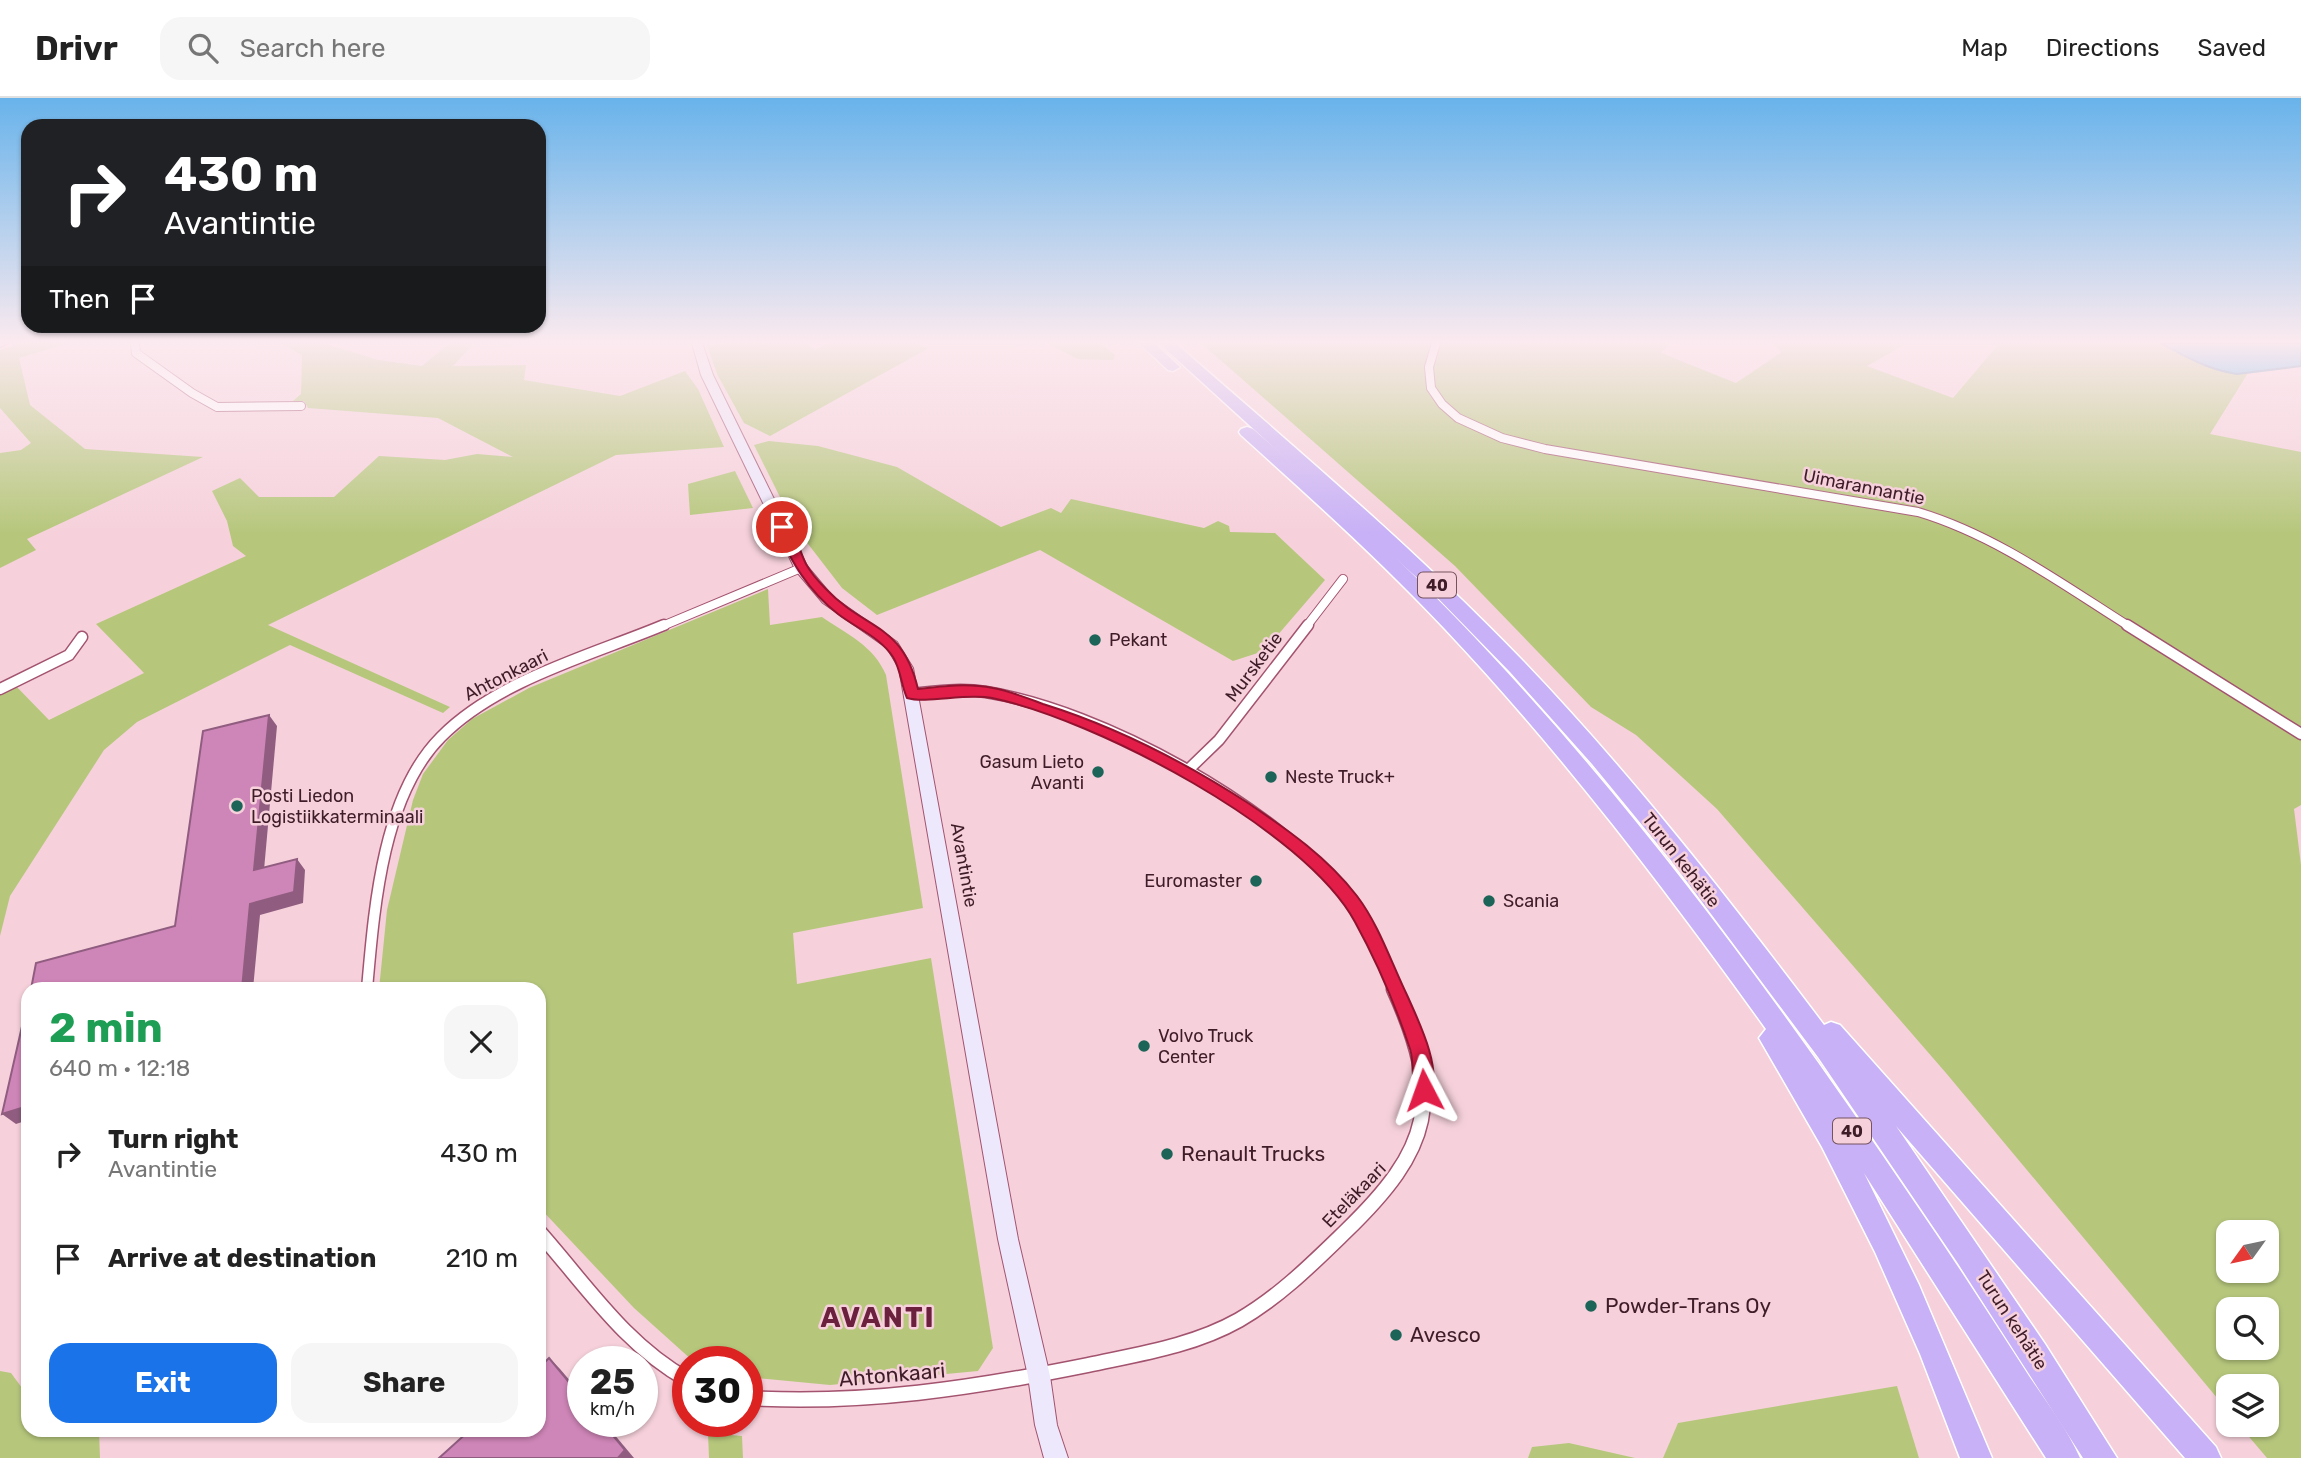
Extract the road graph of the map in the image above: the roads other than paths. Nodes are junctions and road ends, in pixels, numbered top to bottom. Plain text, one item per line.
1 (216, 406) edge
2 (262, 406) edge
3 (723, 406) edge
4 (1218, 406) edge
5 (1239, 406) edge
6 (1446, 406) edge
7 (801, 568) junction
8 (1343, 579) dead end
9 (82, 637) dead end
10 (0, 690) edge
11 (912, 694) junction
12 (2301, 734) edge
13 (1187, 771) junction
14 (1620, 817) junction
15 (1680, 856) junction
16 (368, 982) edge
17 (546, 1240) edge
18 (672, 1370) edge
19 (1039, 1376) junction
20 (763, 1399) edge
21 (1056, 1458) edge
22 (1976, 1458) edge
23 (2064, 1458) edge
24 (2101, 1458) edge
25 (2205, 1458) edge

1 - 2 street
3 - 7 street, Avantintie
4 - 14 highway, Turun kehätie / 40
5 - 15 highway, Turun kehätie / 40
6 - 12 street, Uimarannantie
7 - 11 street, Avantintie
7 - 16 street, Ahtonkaari
8 - 13 street, Mursketie
9 - 10 street
11 - 13 street, Eteläkaari
11 - 19 street, Avantintie
13 - 19 street, Eteläkaari
14 - 22 highway
14 - 23 highway, Turun kehätie / 40
15 - 24 highway, Turun kehätie / 40
15 - 25 highway
17 - 18 street
19 - 20 street, Ahtonkaari
19 - 21 street, Avantintie

